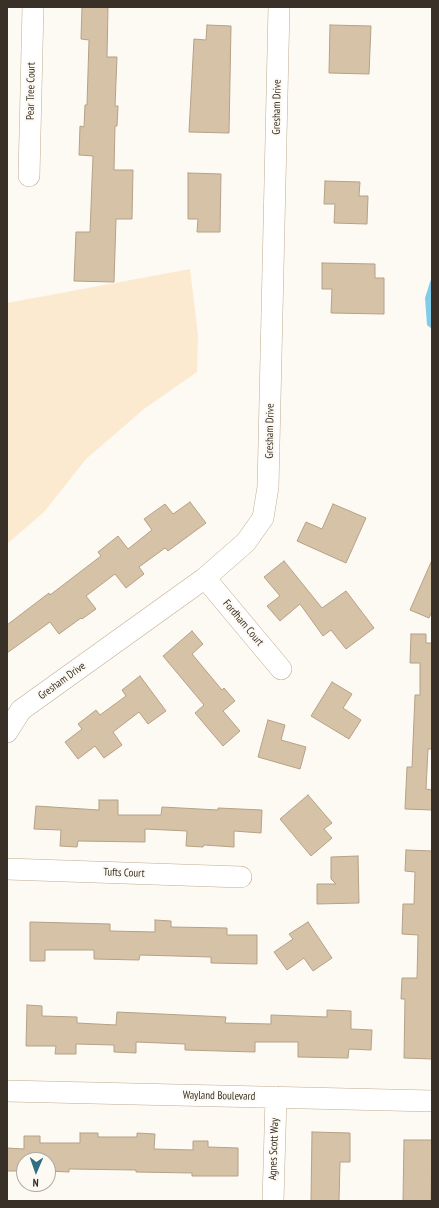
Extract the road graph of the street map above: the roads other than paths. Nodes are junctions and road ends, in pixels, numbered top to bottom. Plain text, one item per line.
1 (33, 7) edge
2 (279, 7) edge
3 (29, 176) dead end
4 (205, 578) junction
5 (281, 669) dead end
6 (7, 732) edge
7 (7, 869) edge
8 (241, 877) dead end
9 (7, 1091) edge
10 (276, 1097) junction
11 (432, 1101) edge
12 (273, 1201) edge

1 - 3 street, Pear Tree Court
2 - 4 street, Gresham Drive
4 - 5 street, Fordham Court
4 - 6 street, Gresham Drive
7 - 8 street, Tufts Court
9 - 10 street, Wayland Boulevard
10 - 11 street, Wayland Boulevard
10 - 12 street, Agnes Scott Way

